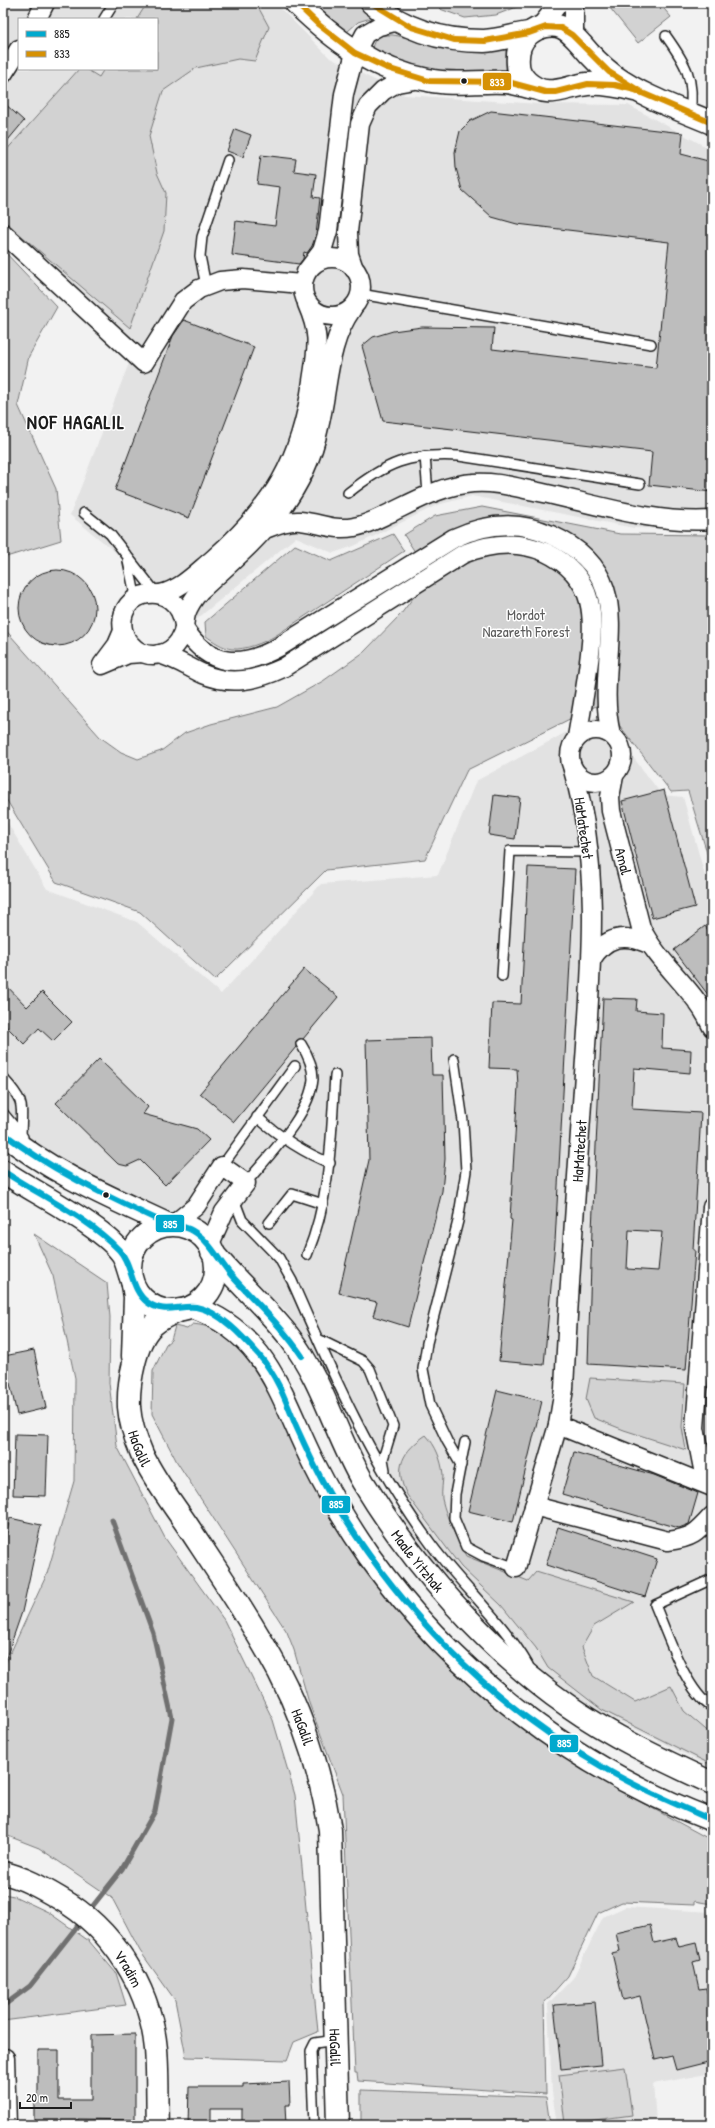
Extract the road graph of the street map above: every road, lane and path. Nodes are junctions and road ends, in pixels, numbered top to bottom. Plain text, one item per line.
1 (114, 3) edge
2 (296, 3) edge
3 (372, 3) edge
4 (559, 3) edge
5 (574, 3) edge
6 (105, 18) edge
7 (398, 20) junction
8 (534, 30) junction
9 (666, 36) dead end
10 (577, 40) junction
11 (18, 51) edge
12 (355, 52) junction
13 (3, 74) edge
14 (422, 78) junction
15 (534, 88) junction
16 (567, 88) junction
17 (635, 90) junction
18 (690, 114) junction
19 (712, 123) edge
20 (228, 160) dead end
21 (3, 233) edge
22 (354, 269) junction
23 (304, 278) junction
24 (206, 286) junction
25 (356, 301) junction
26 (307, 304) junction
27 (651, 344) dead end
28 (425, 456) junction
29 (640, 484) dead end
30 (296, 486) junction
31 (348, 493) dead end
32 (428, 494) junction
33 (84, 513) dead end
34 (712, 520) edge
35 (317, 524) junction
36 (268, 528) junction
37 (125, 552) junction
38 (158, 594) junction
39 (131, 602) junction
40 (184, 626) junction
41 (123, 630) junction
42 (150, 653) junction
43 (611, 734) junction
44 (577, 738) junction
45 (573, 770) junction
46 (614, 776) junction
47 (589, 852) junction
48 (649, 944) junction
49 (591, 960) junction
50 (502, 976) dead end
51 (712, 1027) edge
52 (302, 1044) dead end
53 (454, 1059) dead end
54 (295, 1066) dead end
55 (335, 1076) dead end
56 (3, 1078) edge
57 (3, 1113) edge
58 (257, 1118) junction
59 (12, 1134) edge
60 (282, 1138) junction
61 (330, 1163) junction
62 (222, 1166) junction
63 (3, 1171) edge
64 (246, 1183) junction
65 (234, 1199) junction
66 (323, 1204) junction
67 (712, 1208) edge
68 (269, 1223) dead end
69 (171, 1225) junction
70 (211, 1249) junction
71 (307, 1255) dead end
72 (132, 1281) junction
73 (186, 1309) junction
74 (318, 1339) junction
75 (133, 1372) junction
76 (558, 1425) junction
77 (465, 1442) dead end
78 (461, 1465) junction
79 (387, 1477) junction
80 (709, 1479) edge
81 (534, 1506) junction
82 (712, 1516) edge
83 (516, 1568) joint
84 (712, 1578) edge
85 (538, 1684) junction
86 (712, 1708) edge
87 (706, 1780) edge
88 (705, 1818) edge
89 (3, 1873) edge
90 (336, 2040) junction
91 (5, 2058) dead end
92 (7, 2125) edge
93 (158, 2125) edge
94 (314, 2125) edge
95 (338, 2125) edge

1 - 6 lane
2 - 12 street
3 - 7 street
4 - 8 street
5 - 10 street
7 - 8 street
7 - 12 street
8 - 10 street
8 - 15 street
9 - 18 lane
10 - 16 street
10 - 17 street
11 - 13 street
12 - 14 street
12 - 23 street
14 - 15 street
14 - 22 street
15 - 16 street
16 - 17 street
17 - 18 street
18 - 19 street
20 - 24 lane
21 - 24 street
22 - 23 street
22 - 25 street
23 - 24 street
23 - 26 street
25 - 26 street
25 - 27 lane
25 - 30 street
26 - 38 street
28 - 29 lane
28 - 31 lane
28 - 32 lane
30 - 35 street
30 - 36 street
32 - 34 street
32 - 35 street
33 - 37 lane
35 - 36 street
36 - 40 street
37 - 38 lane
37 - 39 lane
38 - 39 street
38 - 40 street
39 - 41 street
40 - 42 street
40 - 43 street
41 - 42 street
41 - 42 street
42 - 44 street
43 - 44 street
43 - 46 street
44 - 45 street
45 - 46 street
45 - 47 street, HaMatechet
46 - 48 street, Amal
47 - 49 street, HaMatechet
47 - 50 lane
48 - 49 street
48 - 51 street, Amal
49 - 76 street, HaMatechet
52 - 60 lane
53 - 78 lane
54 - 58 lane
55 - 61 lane
56 - 59 lane
57 - 59 lane
58 - 60 lane
58 - 62 lane
59 - 69 street
60 - 61 lane
60 - 64 lane
61 - 66 lane
62 - 64 street
62 - 69 street
63 - 72 street
64 - 65 street
65 - 70 street
65 - 74 lane
66 - 68 lane
66 - 71 lane
67 - 80 street
69 - 70 street
69 - 72 street
70 - 73 street
70 - 85 street, Maale Yitzhak
72 - 73 street
72 - 75 street, HaGalil
73 - 75 street, HaGalil
73 - 88 street
74 - 79 lane
74 - 79 lane
75 - 90 street, HaGalil
76 - 80 street
76 - 81 street, HaMatechet
77 - 78 lane
78 - 83 lane
79 - 85 lane
81 - 82 street
81 - 83 street, HaMatechet
84 - 86 lane
85 - 87 street, Maale Yitzhak
89 - 93 street, Vradim
90 - 94 lane
90 - 95 street, HaGalil
91 - 92 street

